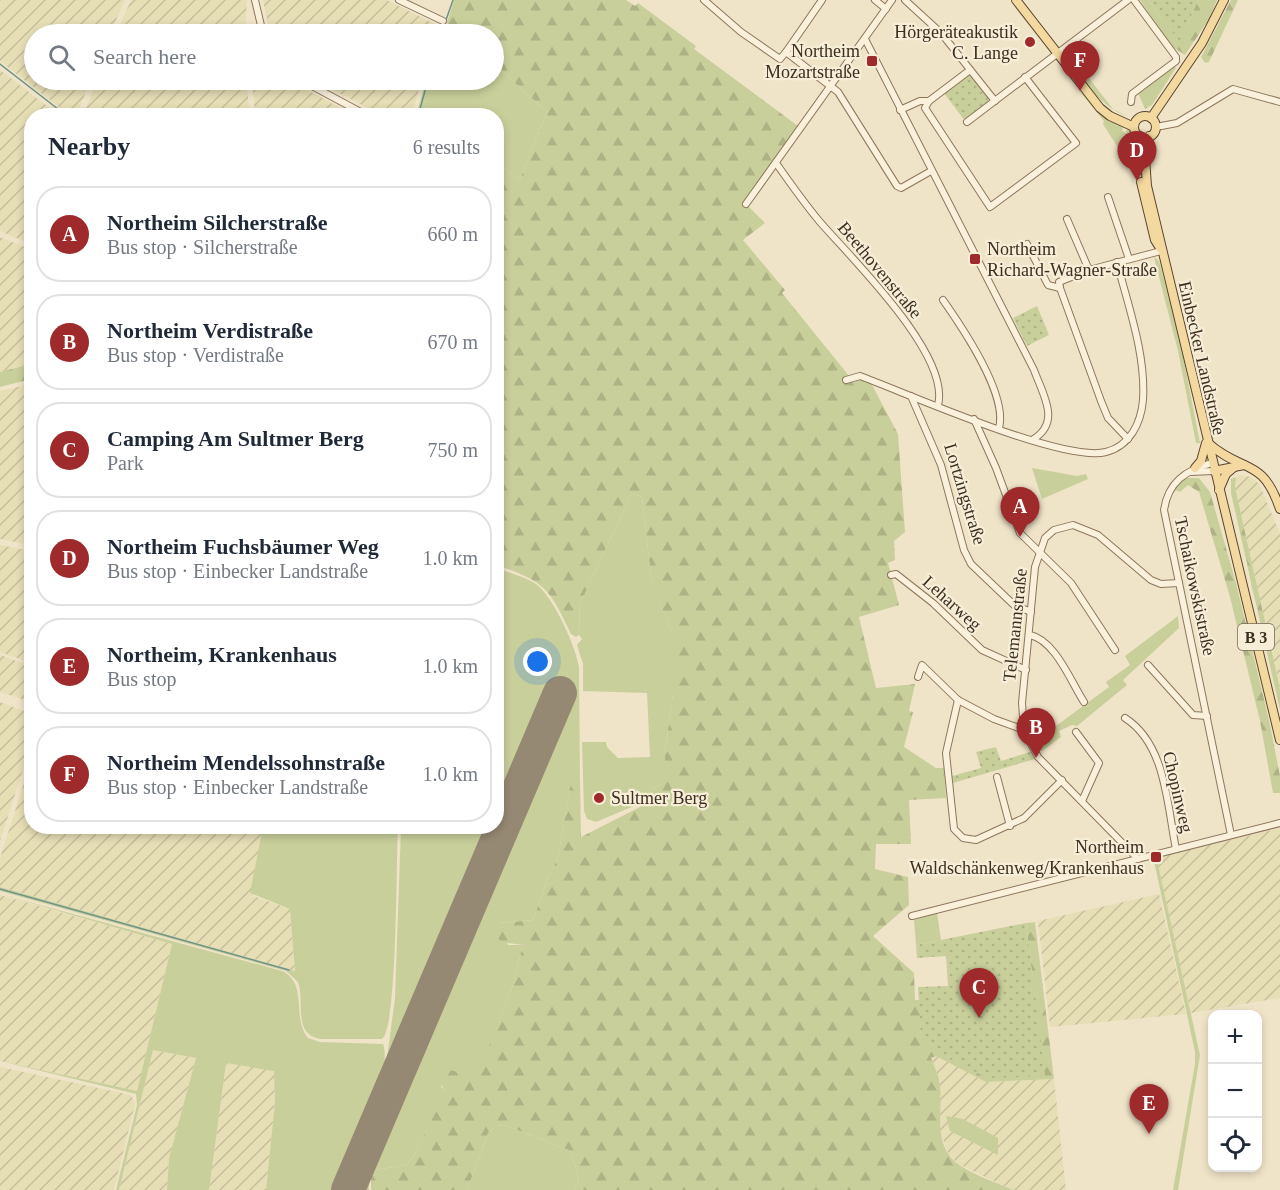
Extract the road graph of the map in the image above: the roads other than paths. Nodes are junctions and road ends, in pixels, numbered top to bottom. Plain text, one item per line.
1 (255, 0) edge
2 (399, 0) edge
3 (704, 0) edge
4 (822, 0) edge
5 (875, 0) edge
6 (892, 0) edge
7 (905, 0) edge
8 (1016, 0) edge
9 (1128, 0) edge
10 (1134, 0) edge
11 (1224, 0) edge
12 (886, 9) junction
13 (443, 21) dead end
14 (261, 24) edge
15 (865, 39) junction
16 (786, 52) junction
17 (1058, 53) junction
18 (970, 70) junction
19 (1025, 77) junction
20 (830, 85) junction
21 (320, 90) edge
22 (1087, 91) junction
23 (929, 101) junction
24 (994, 101) junction
25 (1131, 102) dead end
26 (1280, 102) edge
27 (353, 108) edge
28 (900, 110) junction
29 (1151, 118) junction
30 (1138, 119) junction
31 (967, 122) dead end
32 (1156, 127) junction
33 (1134, 128) junction
34 (1140, 136) junction
35 (1149, 136) junction
36 (776, 163) junction
37 (931, 171) junction
38 (1108, 197) dead end
39 (746, 204) dead end
40 (1067, 219) dead end
41 (1027, 244) dead end
42 (1161, 251) junction
43 (1129, 259) junction
44 (1117, 262) junction
45 (1089, 270) junction
46 (1060, 288) junction
47 (943, 300) dead end
48 (846, 380) dead end
49 (912, 396) junction
50 (938, 405) junction
51 (974, 419) junction
52 (999, 428) junction
53 (1032, 440) junction
54 (1128, 440) junction
55 (1207, 442) junction
56 (1233, 464) junction
57 (1213, 467) junction
58 (1193, 470) junction
59 (1219, 491) junction
60 (1280, 509) edge
61 (1038, 551) junction
62 (891, 575) dead end
63 (1179, 583) junction
64 (1031, 612) junction
65 (1030, 635) junction
66 (1114, 650) dead end
67 (1148, 665) dead end
68 (1026, 670) junction
69 (918, 678) dead end
70 (958, 700) junction
71 (1084, 702) dead end
72 (1207, 716) junction
73 (1125, 718) dead end
74 (1024, 730) junction
75 (1076, 732) dead end
76 (1280, 740) edge
77 (997, 777) dead end
78 (1062, 780) junction
79 (1082, 801) junction
80 (1279, 823) edge
81 (1010, 826) junction
82 (1231, 835) junction
83 (1176, 849) junction
84 (1138, 859) junction
85 (912, 916) dead end

1 - 14 street
2 - 13 street
3 - 16 street
4 - 16 street
5 - 12 street
6 - 12 street
7 - 18 street
8 - 17 main road
9 - 17 street
10 - 25 street
11 - 29 main road
12 - 15 street
15 - 20 street
15 - 28 street
16 - 20 street
17 - 19 street
17 - 22 main road
18 - 23 street
18 - 24 street
19 - 23 street
19 - 24 street
20 - 36 street
20 - 37 street
21 - 27 street
22 - 30 main road
22 - 33 main road
23 - 28 street
24 - 31 street
26 - 32 street
28 - 37 street
29 - 30 main road
29 - 32 main road
30 - 33 main road
32 - 35 main road
33 - 34 main road
34 - 35 main road
34 - 42 main road, Einbecker Landstraße / B 3
35 - 42 main road, Einbecker Landstraße / B 3
36 - 39 street
36 - 50 street, Beethovenstraße
37 - 53 street
38 - 43 street
40 - 45 street
41 - 46 street
42 - 43 street
42 - 55 main road, Einbecker Landstraße / B 3
43 - 44 street
44 - 45 street
44 - 54 street
45 - 46 street
46 - 54 street
47 - 52 street
48 - 49 street
49 - 50 street
49 - 64 street, Lortzingstraße
50 - 51 street
51 - 52 street
51 - 61 street
52 - 53 street
53 - 54 street
55 - 56 main road
55 - 57 main road, Einbecker Landstraße / B 3
55 - 58 main road
56 - 57 main road
56 - 59 main road
56 - 60 main road
57 - 58 street
57 - 59 main road, B 3
58 - 63 street, Tschaikowskistraße
59 - 76 main road, B 3
61 - 63 street, Telemannstraße
61 - 64 street, Telemannstraße
61 - 66 street
62 - 68 street, Leharweg
63 - 72 street, Tschaikowskistraße
64 - 65 street, Telemannstraße
65 - 68 street, Telemannstraße
65 - 71 street
67 - 72 street
68 - 74 street, Telemannstraße
69 - 70 street
70 - 74 street
70 - 81 street
72 - 82 street, Tschaikowskistraße
73 - 83 street, Chopinweg
74 - 78 street
75 - 79 street
77 - 81 street
78 - 79 street
78 - 81 street
79 - 84 street
80 - 82 street
82 - 83 street
83 - 84 street
84 - 85 street

